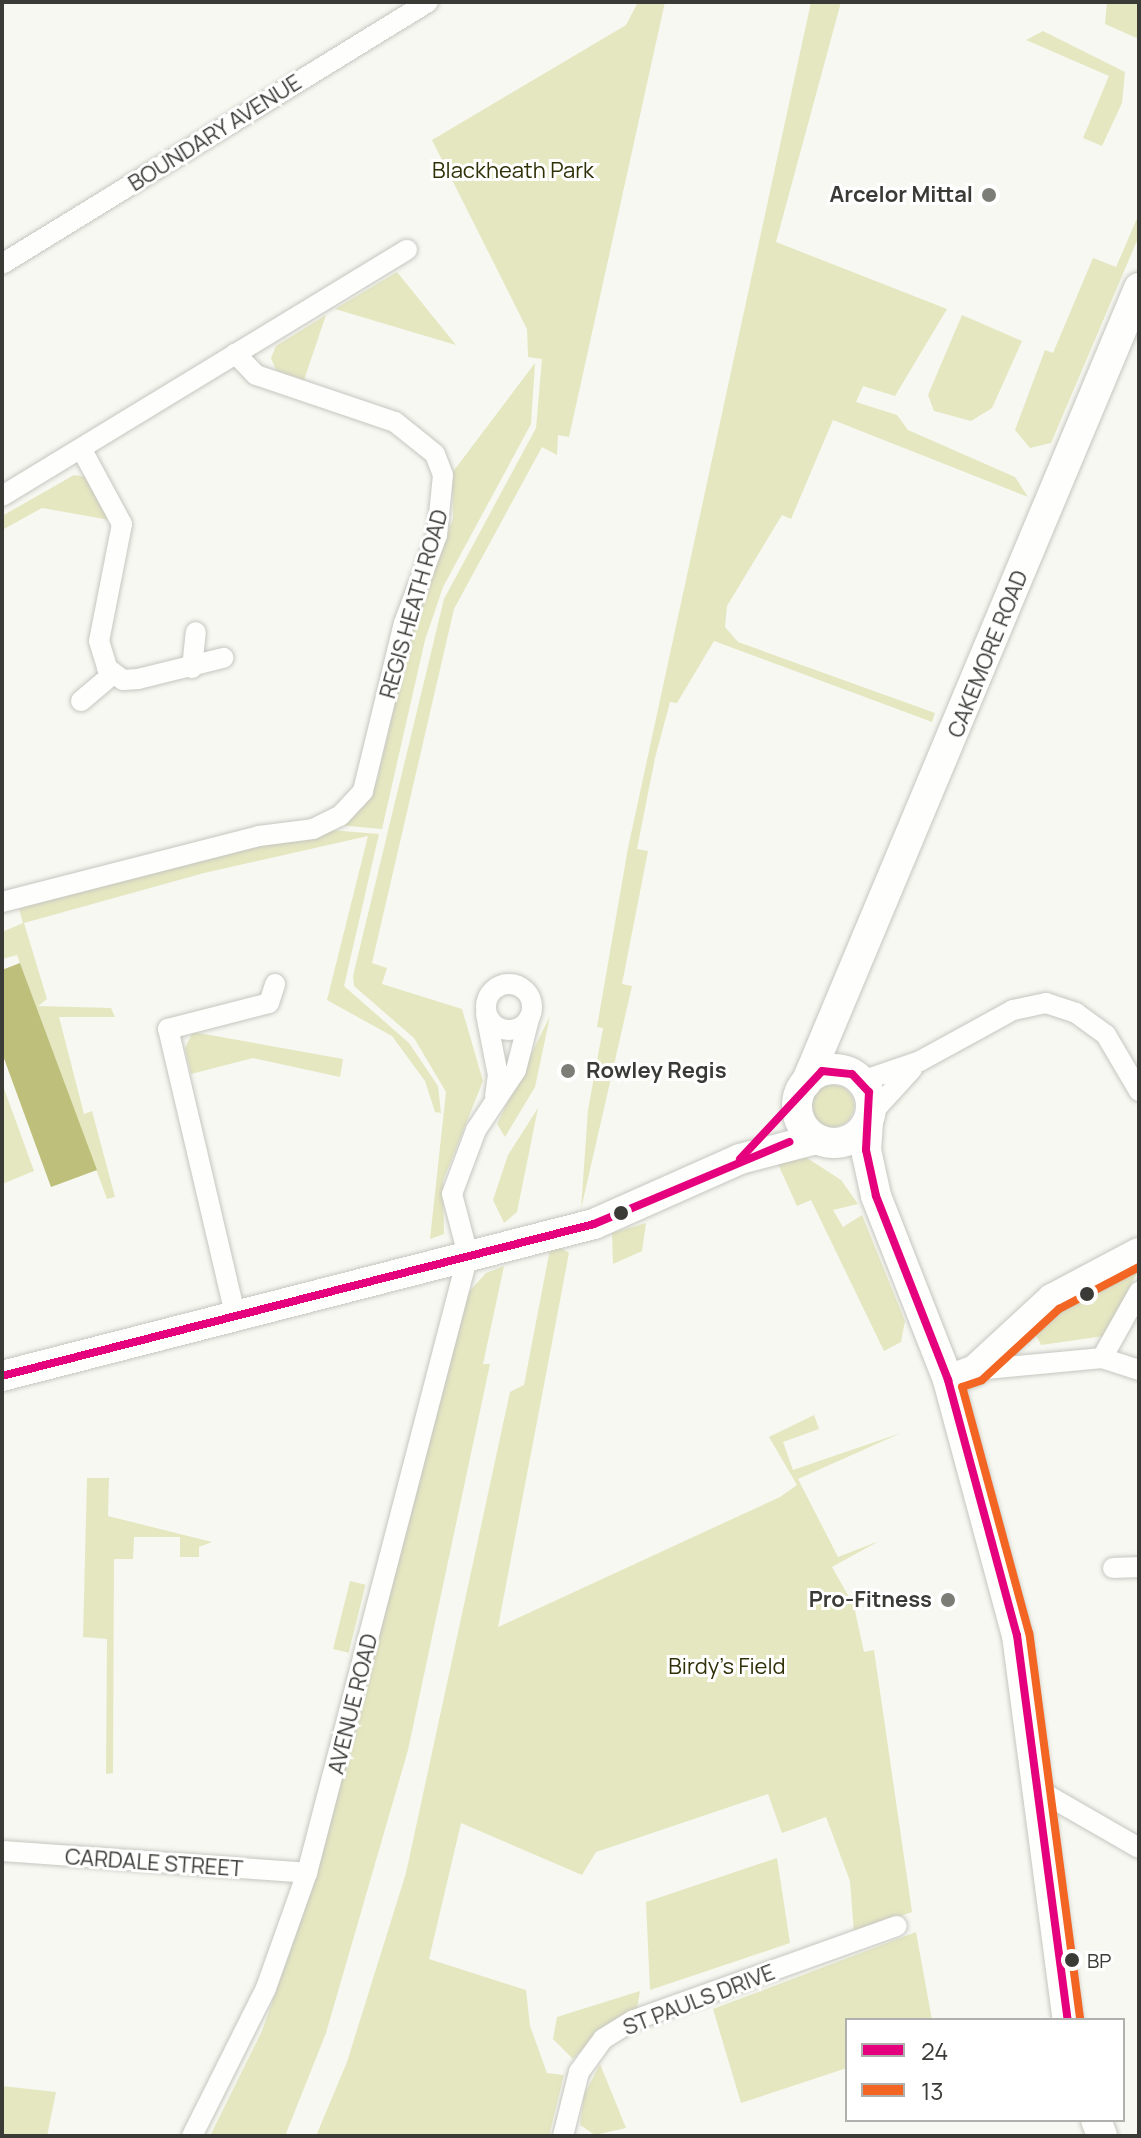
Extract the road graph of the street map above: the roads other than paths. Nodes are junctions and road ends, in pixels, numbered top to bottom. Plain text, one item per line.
1 (428, 2) edge
2 (407, 250) dead end
3 (2, 264) edge
4 (1139, 288) edge
5 (235, 353) junction
6 (82, 450) junction
7 (2, 496) edge
8 (196, 632) dead end
9 (223, 658) dead end
10 (192, 668) junction
11 (113, 674) junction
12 (81, 701) dead end
13 (2, 902) edge
14 (275, 984) dead end
15 (485, 1010) junction
16 (832, 1017) junction
17 (529, 1019) junction
18 (920, 1061) junction
19 (857, 1077) junction
20 (802, 1089) junction
21 (1139, 1091) edge
22 (494, 1100) junction
23 (869, 1118) junction
24 (820, 1140) junction
25 (740, 1159) junction
26 (876, 1196) junction
27 (1139, 1253) edge
28 (468, 1255) junction
29 (1139, 1292) edge
30 (235, 1314) junction
31 (1102, 1358) junction
32 (1139, 1370) edge
33 (962, 1375) junction
34 (2, 1376) edge
35 (1139, 1567) edge
36 (1113, 1568) dead end
37 (1040, 1791) junction
38 (1139, 1848) edge
39 (2, 1851) edge
40 (307, 1873) junction
41 (897, 1926) dead end
42 (1068, 2018) edge
43 (192, 2136) edge
44 (563, 2136) edge

1 - 3 street, BOUNDARY AVENUE
2 - 5 street
4 - 16 main road, CAKEMORE ROAD
5 - 6 street
5 - 13 street, REGIS HEATH ROAD
6 - 7 street
6 - 11 street
8 - 10 street
9 - 10 street
10 - 11 street
11 - 12 street
14 - 30 street
15 - 17 street
15 - 17 street
15 - 22 street
16 - 19 main road
16 - 20 main road, CAKEMORE ROAD
17 - 22 street
18 - 19 street
18 - 21 street
18 - 23 street
19 - 20 main road
19 - 23 main road
20 - 24 main road
20 - 25 main road
22 - 28 street
23 - 24 main road
23 - 26 main road
24 - 25 main road
24 - 26 main road
25 - 28 main road
26 - 33 main road
27 - 33 main road
28 - 30 main road
28 - 40 street, AVENUE ROAD
29 - 31 street
30 - 34 main road
31 - 32 street
31 - 33 street
33 - 37 main road
35 - 36 street
37 - 38 street
37 - 42 main road
39 - 40 street, CARDALE STREET
40 - 43 street, AVENUE ROAD
41 - 44 street, ST PAULS DRIVE

